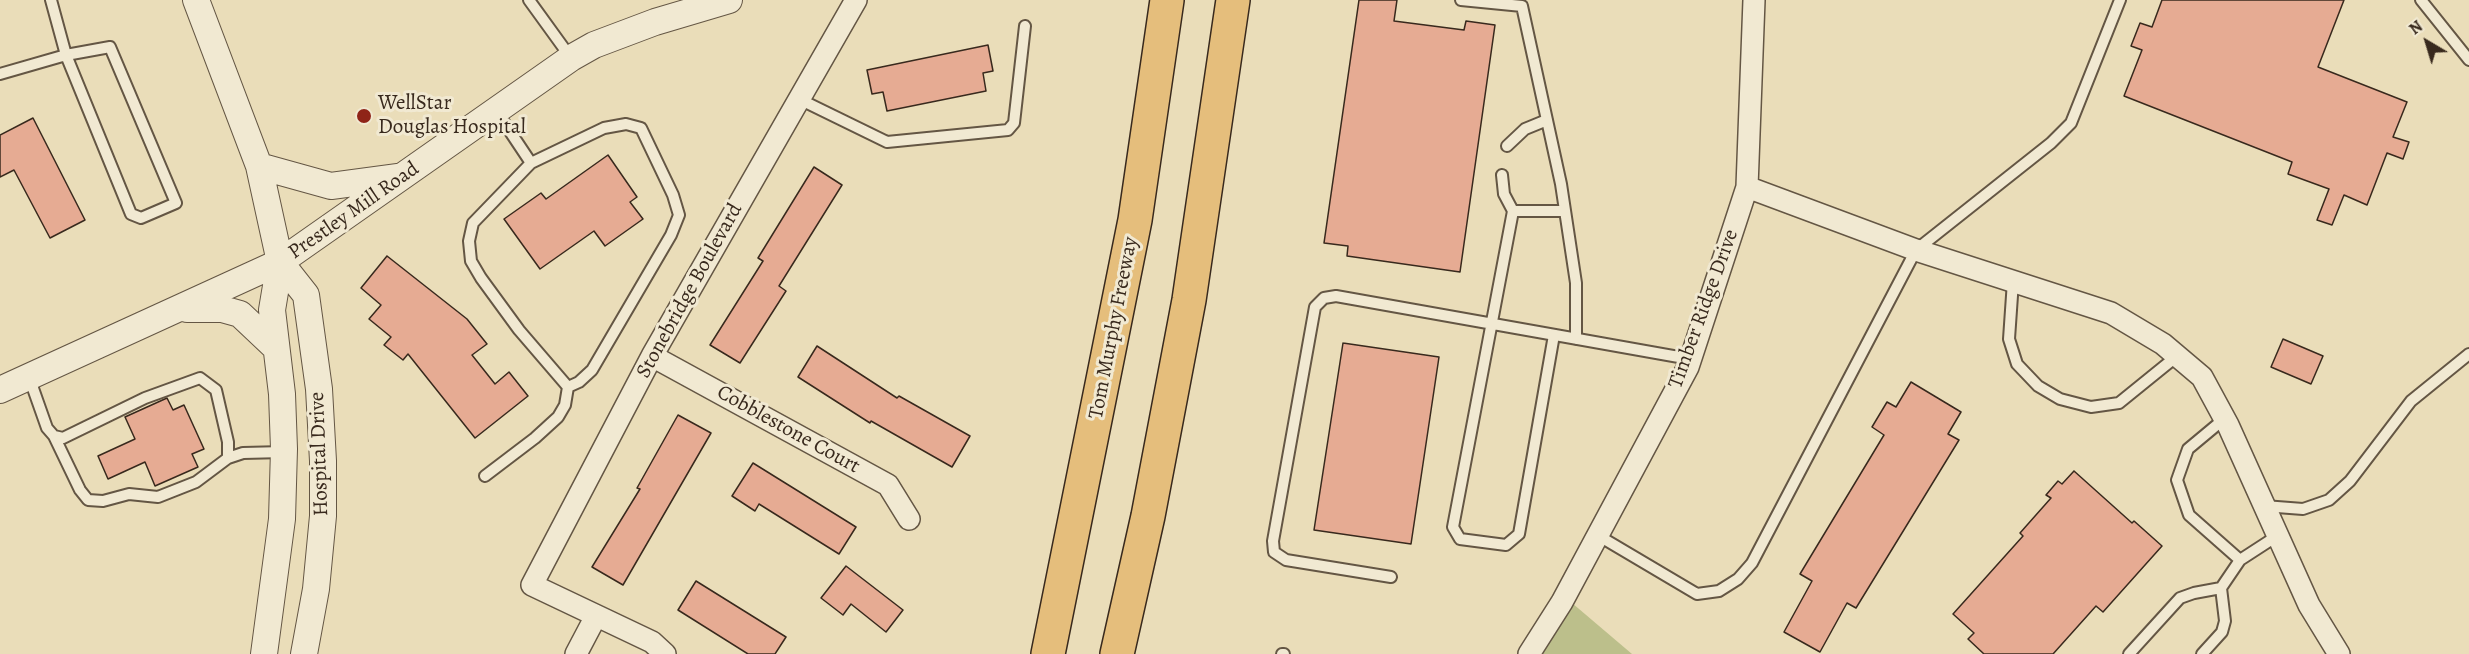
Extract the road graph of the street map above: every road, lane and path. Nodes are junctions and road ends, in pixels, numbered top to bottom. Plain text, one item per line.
1 (51, 0) edge
2 (196, 0) edge
3 (529, 0) edge
4 (729, 0) edge
5 (856, 0) edge
6 (1167, 0) edge
7 (1233, 0) edge
8 (1461, 0) edge
9 (1754, 0) edge
10 (2120, 0) edge
11 (2421, 0) edge
12 (1025, 26) dead end
13 (66, 55) junction
14 (570, 58) junction
15 (2469, 60) edge
16 (0, 74) edge
17 (799, 99) junction
18 (497, 112) junction
19 (1547, 120) junction
20 (1507, 146) dead end
21 (531, 163) junction
22 (259, 165) junction
23 (1502, 175) dead end
24 (404, 176) junction
25 (1747, 187) junction
26 (1513, 211) junction
27 (1564, 211) junction
28 (1916, 250) junction
29 (280, 262) junction
30 (2013, 281) junction
31 (174, 310) junction
32 (1490, 324) junction
33 (1554, 335) junction
34 (1576, 339) junction
35 (276, 348) junction
36 (2469, 354) edge
37 (652, 356) junction
38 (2177, 356) junction
39 (1690, 360) junction
40 (28, 377) junction
41 (568, 387) junction
42 (0, 390) edge
43 (2224, 418) junction
44 (54, 436) junction
45 (284, 452) junction
46 (228, 458) junction
47 (485, 476) dead end
48 (2264, 506) junction
49 (909, 519) dead end
50 (1599, 536) junction
51 (2277, 536) junction
52 (2240, 560) junction
53 (1391, 577) dead end
54 (2221, 588) junction
55 (596, 616) junction
56 (264, 654) edge
57 (304, 654) edge
58 (576, 654) edge
59 (665, 654) edge
60 (1046, 654) edge
61 (1117, 654) edge
62 (1529, 654) edge
63 (2129, 654) edge
64 (2202, 654) edge
65 (2338, 654) edge

1 - 13 lane
2 - 22 street, Hospital Drive
3 - 14 lane
4 - 14 street, Prestley Mill Road
5 - 17 street, Stonebridge Boulevard
6 - 60 highway, Tom Murphy Freeway
7 - 61 highway
8 - 19 lane
9 - 25 street, Timber Ridge Drive
10 - 28 lane
11 - 15 lane
12 - 17 lane
13 - 13 lane
13 - 16 lane
14 - 18 street, Prestley Mill Road
17 - 37 street, Stonebridge Boulevard
18 - 21 lane
18 - 24 street, Prestley Mill Road
19 - 20 lane
19 - 27 lane
21 - 41 lane
21 - 41 lane
22 - 24 street
22 - 29 street, Hospital Drive
23 - 26 lane
24 - 29 street, Prestley Mill Road
25 - 28 street
25 - 39 street, Timber Ridge Drive
26 - 27 lane
26 - 32 lane
27 - 34 lane
28 - 30 street
28 - 50 lane
29 - 31 street, Prestley Mill Road
29 - 35 street, Hospital Drive
29 - 57 street, Hospital Drive
30 - 38 street
30 - 38 lane
31 - 35 street
31 - 40 street, Prestley Mill Road
32 - 33 lane
32 - 33 lane
32 - 53 lane
33 - 34 lane
34 - 39 lane
35 - 45 street, Hospital Drive
36 - 48 lane
37 - 49 street, Cobblestone Court
37 - 55 street, Stonebridge Boulevard
38 - 43 street
39 - 50 street, Timber Ridge Drive
40 - 42 street, Prestley Mill Road
40 - 44 lane
41 - 47 lane
43 - 48 street
43 - 52 lane
44 - 46 lane
44 - 46 lane
45 - 46 lane
45 - 56 street, Hospital Drive
48 - 51 street
50 - 62 street, Timber Ridge Drive
51 - 52 lane
51 - 65 street
52 - 54 lane
54 - 63 lane
54 - 64 lane
55 - 58 street
55 - 59 street

